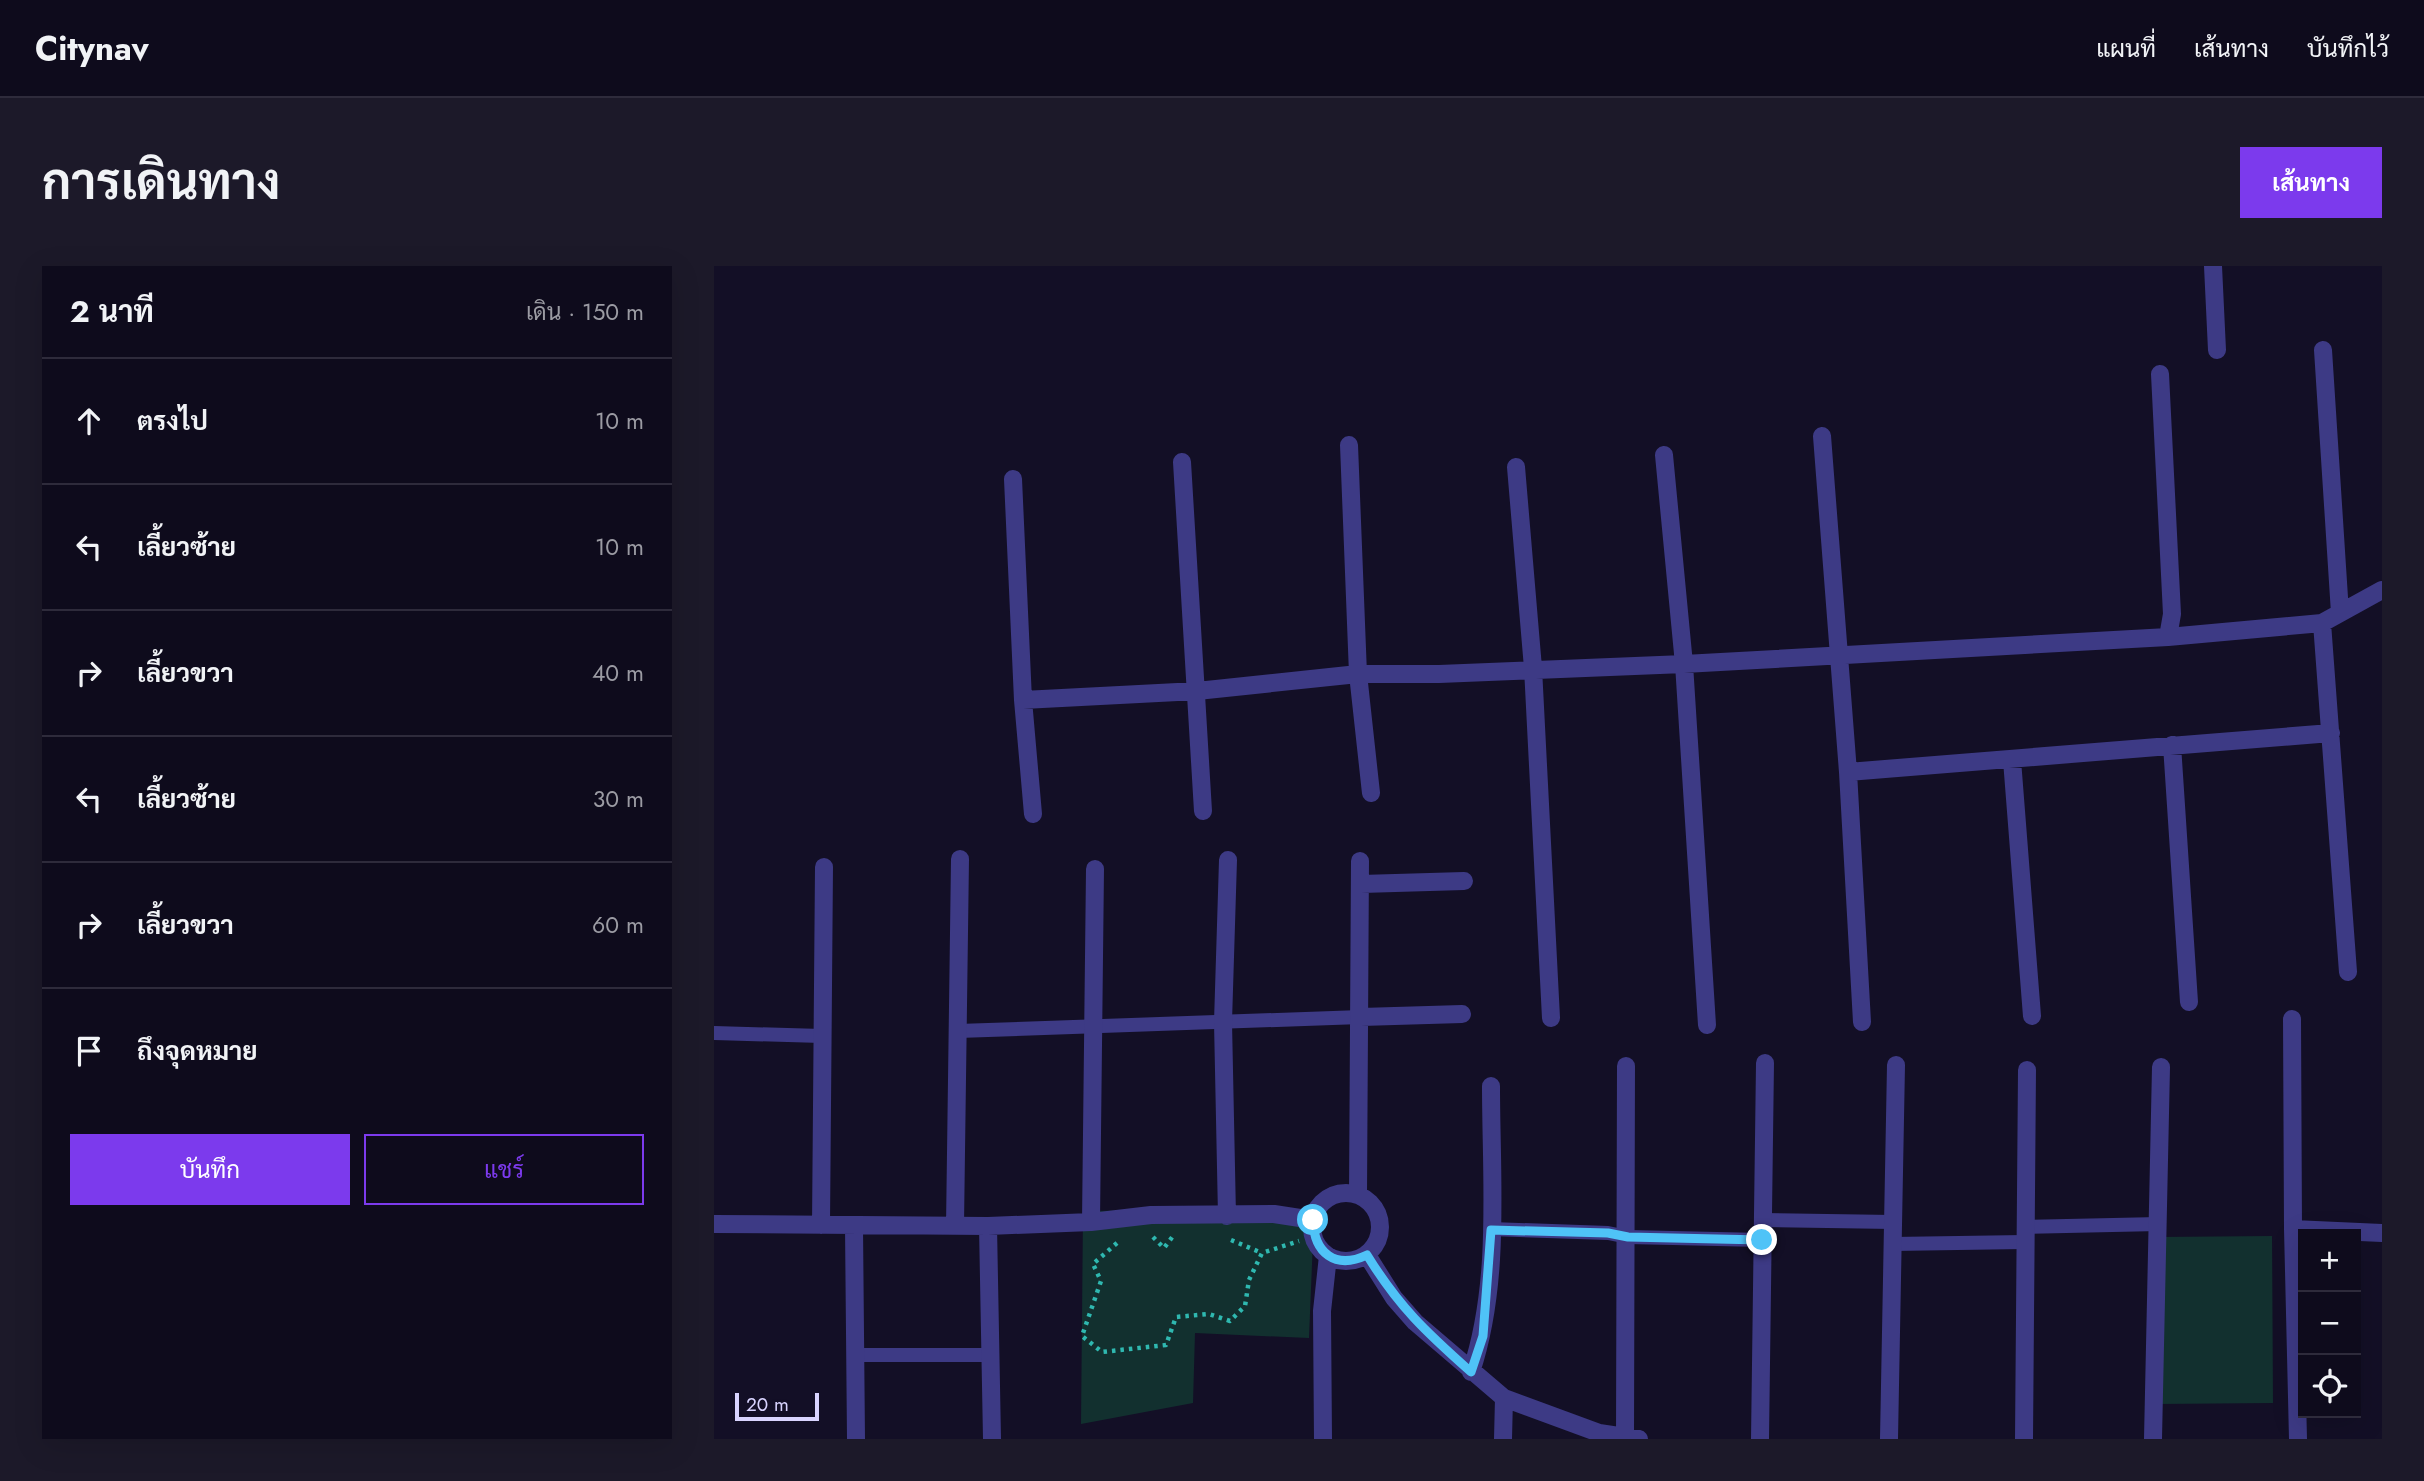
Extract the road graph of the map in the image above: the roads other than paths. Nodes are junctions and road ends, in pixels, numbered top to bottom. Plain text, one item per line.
1 (2213, 266) edge
2 (2217, 350) dead end
3 (2323, 350) dead end
4 (2160, 374) dead end
5 (1822, 436) dead end
6 (1349, 445) dead end
7 (1664, 455) dead end
8 (1182, 462) dead end
9 (1516, 467) dead end
10 (1013, 479) dead end
11 (2382, 590) edge
12 (2340, 613) junction
13 (2322, 623) junction
14 (2168, 637) junction
15 (1839, 653) junction
16 (1684, 664) junction
17 (1533, 668) junction
18 (1358, 674) junction
19 (1197, 691) junction
20 (1023, 700) junction
21 (2331, 733) junction
22 (2172, 745) junction
23 (2012, 760) junction
24 (1848, 772) junction
25 (1371, 793) dead end
26 (1203, 811) dead end
27 (1033, 814) dead end
28 (960, 859) dead end
29 (1228, 860) dead end
30 (1360, 861) dead end
31 (824, 867) dead end
32 (1095, 869) dead end
33 (1464, 881) dead end
34 (1361, 884) junction
35 (2348, 972) dead end
36 (2189, 1002) dead end
37 (1462, 1014) dead end
38 (2032, 1016) dead end
39 (1361, 1017) junction
40 (1551, 1018) dead end
41 (2292, 1019) dead end
42 (1223, 1022) junction
43 (1862, 1022) dead end
44 (1093, 1024) junction
45 (1707, 1025) dead end
46 (958, 1031) junction
47 (714, 1032) edge
48 (822, 1036) junction
49 (1765, 1063) dead end
50 (1896, 1065) dead end
51 (1626, 1066) dead end
52 (2161, 1067) dead end
53 (2026, 1070) dead end
54 (1491, 1086) dead end
55 (1358, 1195) junction
56 (1227, 1216) junction
57 (1762, 1220) junction
58 (1091, 1222) junction
59 (1894, 1222) junction
60 (714, 1224) edge
61 (2159, 1224) junction
62 (821, 1225) junction
63 (955, 1226) junction
64 (988, 1226) junction
65 (854, 1227) junction
66 (1313, 1228) junction
67 (2293, 1229) junction
68 (1491, 1230) junction
69 (2382, 1233) edge
70 (2024, 1234) junction
71 (1628, 1237) junction
72 (1762, 1240) junction
73 (1892, 1244) junction
74 (1367, 1255) junction
75 (1328, 1256) junction
76 (855, 1355) junction
77 (990, 1355) junction
78 (1471, 1372) junction
79 (1504, 1398) junction
80 (1632, 1438) edge
81 (856, 1439) edge
82 (992, 1439) edge
83 (1323, 1439) edge
84 (1503, 1439) edge
85 (1760, 1439) edge
86 (1889, 1439) edge
87 (2024, 1439) edge
88 (2153, 1439) edge
89 (2298, 1439) edge

1 - 2 street
3 - 12 street
4 - 14 street
5 - 15 street
6 - 18 street
7 - 16 street
8 - 19 street
9 - 17 street
10 - 20 street
11 - 12 street
12 - 13 street
13 - 14 street
13 - 21 street
14 - 15 street
15 - 16 street
15 - 24 street
16 - 17 street
16 - 45 street
17 - 18 street
17 - 40 street
18 - 19 street
18 - 25 street
19 - 20 street
19 - 26 street
20 - 27 street
21 - 22 street
21 - 35 street
22 - 23 street
22 - 36 street
23 - 24 street
23 - 38 street
24 - 43 street
28 - 46 street
29 - 42 street
30 - 34 street
31 - 48 street
32 - 44 street
33 - 34 street
34 - 39 street
37 - 39 street
39 - 42 lane
39 - 55 street
41 - 67 street
42 - 44 lane
42 - 56 street
44 - 46 lane
44 - 58 street
46 - 63 street
47 - 48 lane
48 - 62 street
49 - 57 street
50 - 59 street
51 - 71 street
52 - 61 street
53 - 70 street
54 - 68 street
55 - 66 street
55 - 74 street
56 - 58 street
56 - 66 street
57 - 59 lane
57 - 72 street
58 - 64 street
59 - 73 street
60 - 62 street
61 - 70 lane
61 - 88 street
62 - 65 street
63 - 64 street
63 - 65 street
64 - 77 street
65 - 76 street
66 - 75 street
67 - 69 street
67 - 89 street
68 - 71 lane
68 - 78 street
70 - 73 lane
70 - 87 street
71 - 72 lane
71 - 80 street
72 - 85 street
73 - 86 street
74 - 75 street
74 - 78 street
75 - 83 street
76 - 77 lane
76 - 81 street
77 - 82 street
78 - 79 street
79 - 80 street
79 - 84 street

